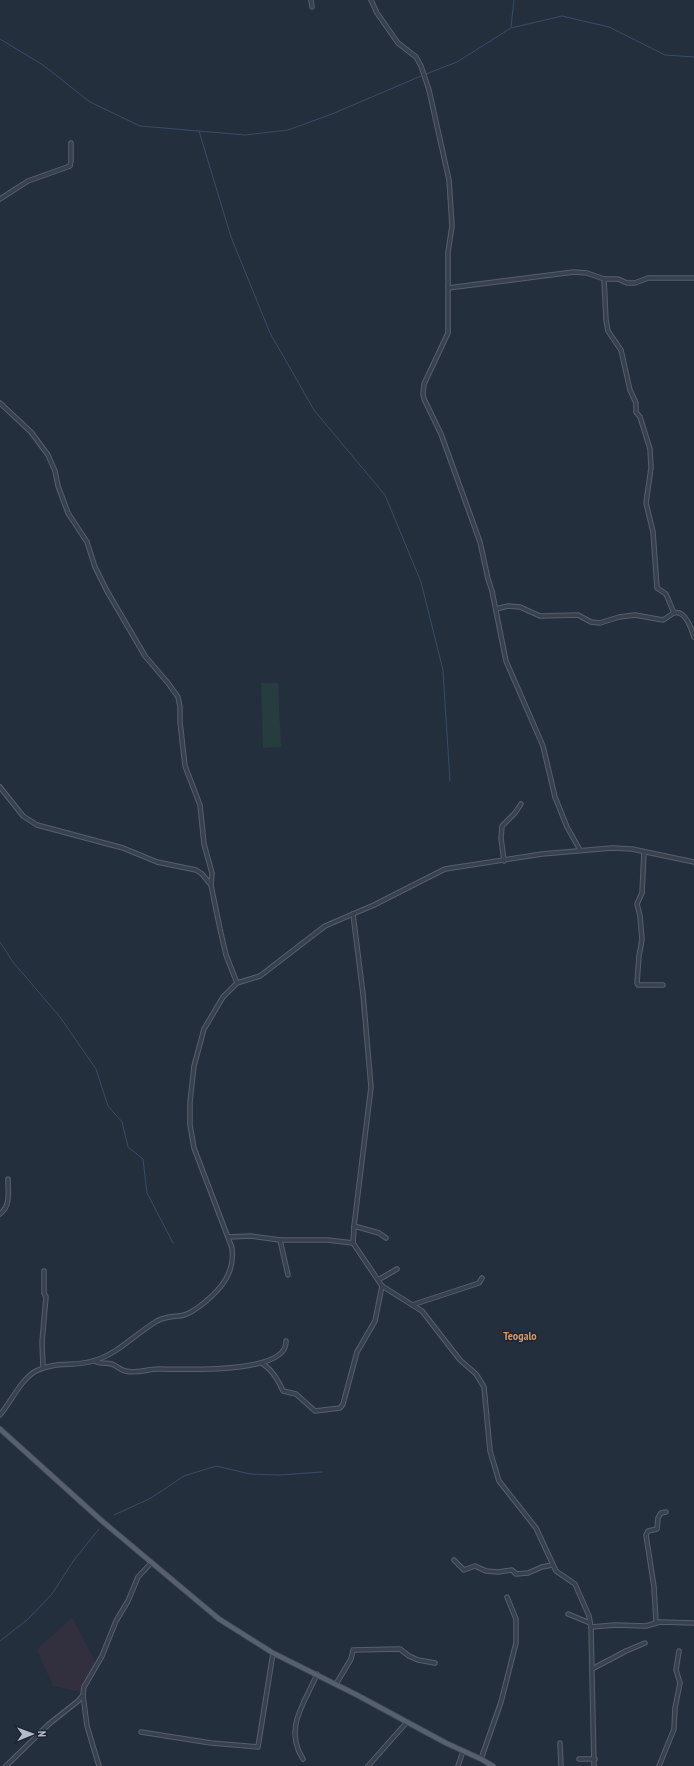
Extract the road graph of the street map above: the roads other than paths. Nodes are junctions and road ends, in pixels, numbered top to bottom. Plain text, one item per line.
1 (311, 0) edge
2 (371, 0) edge
3 (312, 7) dead end
4 (71, 143) dead end
5 (0, 199) edge
6 (694, 278) edge
7 (604, 279) junction
8 (448, 288) junction
9 (0, 403) edge
10 (496, 609) junction
11 (674, 613) junction
12 (694, 636) edge
13 (0, 787) edge
14 (521, 804) dead end
15 (580, 850) junction
16 (644, 852) junction
17 (504, 861) junction
18 (694, 862) edge
19 (211, 885) junction
20 (353, 914) junction
21 (237, 983) junction
22 (663, 985) dead end
23 (8, 1179) dead end
24 (0, 1214) edge
25 (354, 1226) junction
26 (229, 1237) junction
27 (386, 1238) dead end
28 (280, 1240) junction
29 (353, 1243) junction
30 (397, 1269) dead end
31 (44, 1271) dead end
32 (288, 1275) dead end
33 (482, 1278) dead end
34 (378, 1280) junction
35 (382, 1286) junction
36 (412, 1305) junction
37 (286, 1341) dead end
38 (95, 1361) junction
39 (261, 1364) junction
40 (43, 1368) junction
41 (0, 1415) edge
42 (0, 1429) edge
43 (666, 1512) dead end
44 (454, 1560) dead end
45 (152, 1563) junction
46 (552, 1564) junction
47 (507, 1597) dead end
48 (568, 1614) dead end
49 (656, 1622) junction
50 (694, 1623) edge
51 (590, 1625) junction
52 (645, 1643) dead end
53 (679, 1651) dead end
54 (273, 1652) junction
55 (435, 1663) dead end
56 (592, 1670) junction
57 (317, 1674) junction
58 (336, 1684) junction
59 (83, 1696) junction
60 (408, 1722) junction
61 (141, 1732) dead end
62 (560, 1743) dead end
63 (463, 1751) junction
64 (481, 1758) junction
65 (303, 1759) dead end
66 (579, 1759) dead end
67 (595, 1759) junction
68 (6, 1766) edge
69 (99, 1766) edge
70 (368, 1766) edge
71 (458, 1766) edge
72 (493, 1766) edge
73 (561, 1766) edge
74 (594, 1766) edge
75 (659, 1766) edge

1 - 3 street
2 - 8 street
4 - 5 street
6 - 7 street
7 - 8 street
7 - 11 street
8 - 10 street
9 - 19 street
10 - 11 street
10 - 15 street
11 - 12 street
13 - 19 street
14 - 17 street
15 - 16 street
15 - 17 street
16 - 18 street
16 - 22 street
17 - 20 street
19 - 21 street
20 - 21 street
20 - 25 street
21 - 26 street
23 - 24 street
25 - 27 street
25 - 29 street
26 - 28 street
26 - 38 street
28 - 29 street
28 - 32 street
29 - 34 street
30 - 34 street
31 - 40 street
33 - 36 street
34 - 35 street
35 - 36 street
35 - 39 street
36 - 46 street
37 - 39 street
38 - 39 street
38 - 40 street
40 - 41 street
42 - 45 main road
43 - 49 street
44 - 46 street
45 - 54 main road
45 - 59 street
46 - 51 street
47 - 64 street
48 - 51 street
49 - 50 street
49 - 51 street
51 - 56 street
52 - 56 street
53 - 75 street
54 - 57 main road
54 - 61 street
55 - 58 street
56 - 67 street
57 - 58 main road
57 - 65 street
58 - 60 main road
59 - 68 street
59 - 69 street
60 - 63 main road
60 - 70 street
62 - 73 street
63 - 64 main road
63 - 71 street
64 - 72 main road
66 - 67 street
67 - 74 street

